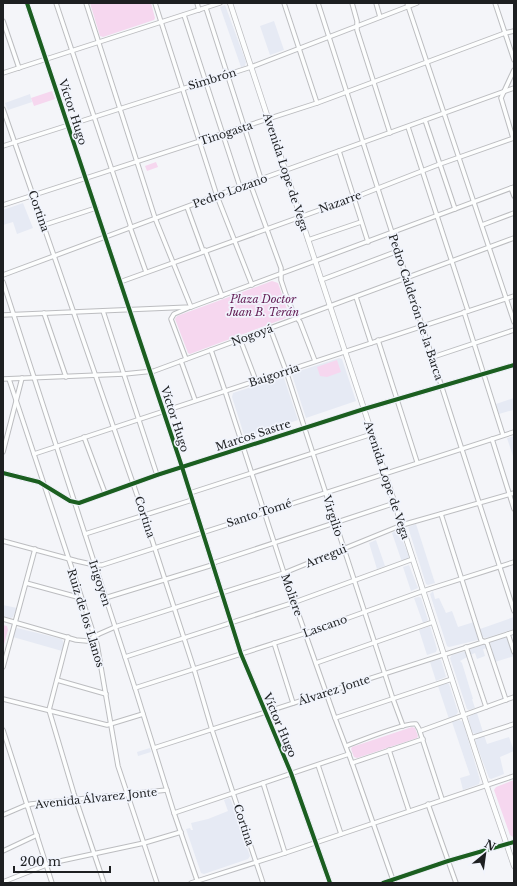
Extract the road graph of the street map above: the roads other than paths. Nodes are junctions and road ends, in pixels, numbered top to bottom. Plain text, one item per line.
1 (27, 3) edge
2 (56, 3) edge
3 (86, 3) edge
4 (155, 3) edge
5 (196, 3) edge
6 (220, 3) edge
7 (230, 3) edge
8 (284, 3) edge
9 (318, 3) edge
10 (352, 3) edge
11 (376, 3) edge
12 (417, 3) edge
13 (495, 3) edge
14 (408, 5) edge
15 (206, 8) junction
16 (199, 10) junction
17 (184, 15) junction
18 (380, 17) junction
19 (3, 21) edge
20 (162, 22) junction
21 (357, 25) junction
22 (514, 31) edge
23 (505, 33) junction
24 (329, 37) junction
25 (98, 43) junction
26 (298, 48) junction
27 (72, 51) junction
28 (46, 60) junction
29 (514, 60) edge
30 (426, 62) junction
31 (251, 67) junction
32 (19, 68) junction
33 (514, 70) edge
34 (3, 73) edge
35 (227, 74) junction
36 (205, 81) junction
37 (374, 81) junction
38 (182, 88) junction
39 (514, 88) edge
40 (347, 92) junction
41 (503, 92) junction
42 (317, 103) junction
43 (3, 109) edge
44 (120, 109) junction
45 (445, 113) junction
46 (95, 116) junction
47 (268, 119) junction
48 (425, 120) junction
49 (68, 125) junction
50 (408, 126) junction
51 (244, 128) junction
52 (390, 133) junction
53 (222, 135) junction
54 (514, 138) edge
55 (14, 142) junction
56 (200, 142) junction
57 (363, 143) junction
58 (3, 146) edge
59 (339, 151) junction
60 (459, 158) junction
61 (137, 162) junction
62 (440, 164) junction
63 (112, 170) junction
64 (285, 171) junction
65 (422, 171) junction
66 (86, 178) junction
67 (261, 179) junction
68 (250, 183) junction
69 (240, 187) junction
70 (378, 188) junction
71 (513, 188) edge
72 (33, 195) junction
73 (217, 196) junction
74 (514, 196) edge
75 (353, 198) junction
76 (474, 202) junction
77 (3, 205) edge
78 (187, 207) junction
79 (96, 208) junction
80 (455, 209) junction
81 (514, 213) edge
82 (300, 216) junction
83 (436, 216) junction
84 (155, 218) junction
85 (361, 222) junction
86 (44, 225) junction
87 (482, 225) junction
88 (131, 227) junction
89 (266, 228) junction
90 (392, 233) junction
91 (105, 237) junction
92 (514, 238) edge
93 (234, 240) junction
94 (308, 240) junction
95 (368, 242) junction
96 (489, 248) junction
97 (204, 251) junction
98 (398, 252) junction
99 (54, 256) junction
100 (315, 261) junction
101 (452, 261) junction
102 (173, 262) junction
103 (146, 272) junction
104 (281, 274) junction
105 (3, 275) edge
106 (407, 278) junction
107 (321, 280) junction
108 (3, 282) edge
109 (120, 282) junction
110 (252, 285) junction
111 (222, 296) junction
112 (514, 296) edge
113 (356, 297) junction
114 (506, 298) junction
115 (330, 306) junction
116 (191, 307) junction
117 (130, 310) junction
118 (103, 311) junction
119 (74, 312) junction
120 (466, 312) junction
121 (44, 313) junction
122 (14, 314) junction
123 (3, 315) edge
124 (297, 318) junction
125 (514, 322) edge
126 (422, 326) junction
127 (270, 328) junction
128 (514, 330) edge
129 (240, 339) junction
130 (378, 340) junction
131 (371, 343) junction
132 (474, 343) junction
133 (211, 350) junction
134 (345, 352) junction
135 (432, 357) junction
136 (186, 359) junction
137 (181, 361) junction
138 (315, 361) junction
139 (514, 365) edge
140 (286, 371) junction
141 (150, 372) junction
142 (124, 374) junction
143 (484, 374) junction
144 (96, 375) junction
145 (66, 377) junction
146 (22, 378) junction
147 (34, 378) junction
148 (3, 379) edge
149 (9, 379) junction
150 (256, 381) junction
151 (442, 386) junction
152 (226, 390) junction
153 (397, 399) junction
154 (17, 400) junction
155 (195, 400) junction
156 (364, 409) junction
157 (163, 411) junction
158 (139, 419) junction
159 (114, 427) junction
160 (304, 429) junction
161 (514, 432) edge
162 (372, 434) junction
163 (503, 435) junction
164 (84, 437) junction
165 (492, 438) junction
166 (56, 446) junction
167 (244, 448) junction
168 (462, 448) junction
169 (3, 452) edge
170 (313, 453) junction
171 (34, 454) junction
172 (417, 462) junction
173 (182, 467) junction
174 (385, 472) junction
175 (3, 473) edge
176 (252, 473) junction
177 (157, 475) junction
178 (134, 483) junction
179 (45, 485) junction
180 (326, 492) junction
181 (105, 493) junction
182 (190, 493) junction
183 (514, 493) edge
184 (509, 494) junction
185 (192, 500) junction
186 (479, 502) junction
187 (75, 503) junction
188 (395, 503) junction
189 (514, 509) edge
190 (265, 512) junction
191 (441, 514) junction
192 (144, 515) junction
193 (335, 523) junction
194 (402, 525) junction
195 (202, 532) junction
196 (85, 534) junction
197 (3, 540) edge
198 (275, 542) junction
199 (154, 547) junction
200 (35, 549) junction
201 (344, 549) junction
202 (69, 559) junction
203 (413, 559) junction
204 (514, 562) edge
205 (212, 564) junction
206 (94, 565) junction
207 (500, 566) junction
208 (284, 573) junction
209 (462, 578) junction
210 (165, 580) junction
211 (354, 580) junction
212 (26, 583) junction
213 (423, 591) junction
214 (222, 593) junction
215 (81, 598) junction
216 (105, 598) junction
217 (295, 602) junction
218 (174, 608) junction
219 (514, 611) edge
220 (365, 612) junction
221 (3, 619) edge
222 (15, 622) junction
223 (433, 622) junction
224 (232, 623) junction
225 (115, 627) junction
226 (514, 632) edge
227 (306, 633) junction
228 (508, 634) junction
229 (68, 637) junction
230 (94, 637) junction
231 (184, 638) junction
232 (484, 641) junction
233 (274, 643) junction
234 (375, 643) junction
235 (466, 647) junction
236 (514, 652) edge
237 (242, 654) junction
238 (444, 654) junction
239 (125, 657) junction
240 (316, 663) junction
241 (3, 667) edge
242 (194, 669) junction
243 (384, 673) junction
244 (452, 679) junction
245 (57, 680) junction
246 (135, 688) junction
247 (326, 693) junction
248 (106, 694) junction
249 (514, 697) edge
250 (3, 698) edge
251 (393, 699) junction
252 (506, 700) junction
253 (293, 704) junction
254 (486, 707) junction
255 (49, 710) junction
256 (265, 713) junction
257 (143, 714) junction
258 (464, 716) junction
259 (335, 718) junction
260 (112, 724) junction
261 (514, 724) edge
262 (403, 726) junction
263 (3, 730) edge
264 (212, 730) junction
265 (420, 731) junction
266 (471, 738) junction
267 (423, 739) junction
268 (346, 746) junction
269 (154, 748) junction
270 (389, 750) junction
271 (349, 754) junction
272 (352, 762) junction
273 (318, 765) junction
274 (291, 773) junction
275 (514, 776) edge
276 (263, 783) junction
277 (486, 785) junction
278 (167, 790) junction
279 (234, 792) junction
280 (127, 795) junction
281 (442, 799) junction
282 (77, 800) junction
283 (428, 804) junction
284 (26, 805) junction
285 (409, 811) junction
286 (174, 813) junction
287 (3, 815) edge
288 (374, 823) junction
289 (181, 832) junction
290 (341, 834) junction
291 (37, 835) junction
292 (315, 842) junction
293 (514, 842) edge
294 (144, 843) junction
295 (506, 844) junction
296 (3, 851) edge
297 (286, 853) junction
298 (95, 854) junction
299 (448, 861) junction
300 (256, 862) junction
301 (46, 864) junction
302 (514, 866) edge
303 (394, 881) edge
304 (3, 882) edge
305 (198, 882) edge
306 (52, 883) edge
307 (104, 883) edge
308 (157, 883) edge
309 (191, 883) edge
310 (263, 883) edge
311 (330, 883) edge
312 (383, 883) edge
313 (456, 883) edge

1 - 28 street, Víctor Hugo
2 - 27 street
3 - 25 street
4 - 20 street
5 - 16 street
6 - 15 street
7 - 31 main road, Avenida Lope de Vega
8 - 26 street
9 - 24 street, Pedro Calderón de la Barca
10 - 21 street
11 - 18 street
12 - 14 street, Simbrón
13 - 23 street
14 - 18 street, Simbrón
14 - 30 street
15 - 16 street
15 - 35 street
16 - 17 street
17 - 20 street
17 - 36 street
18 - 21 street, Simbrón
19 - 32 street
20 - 25 street
20 - 38 street
21 - 24 street, Simbrón
21 - 37 street
22 - 23 street, Tinogasta
23 - 29 street
23 - 30 street, Tinogasta
24 - 26 street, Simbrón
24 - 40 street, Pedro Calderón de la Barca
25 - 27 street
25 - 44 street
26 - 31 street, Simbrón
26 - 42 street
27 - 28 street
27 - 46 street
28 - 32 street
28 - 49 street, Víctor Hugo
30 - 37 street, Tinogasta
30 - 45 street
31 - 35 street, Simbrón
31 - 47 main road, Avenida Lope de Vega
32 - 34 street
33 - 41 street
35 - 36 street, Simbrón
35 - 51 street
36 - 38 street, Simbrón
36 - 53 street
37 - 40 street, Tinogasta
37 - 52 street
38 - 44 street, Simbrón
38 - 56 street
39 - 41 street, Pedro Lozano
40 - 42 street, Tinogasta
40 - 57 street, Pedro Calderón de la Barca
41 - 45 street, Pedro Lozano
41 - 54 street
42 - 47 street, Tinogasta
43 - 55 street, Cortina
44 - 46 street, Simbrón
44 - 61 street
45 - 48 street, Pedro Lozano
45 - 60 street
46 - 49 street, Simbrón
46 - 63 street
47 - 51 street, Tinogasta
47 - 64 main road, Avenida Lope de Vega
48 - 50 street, Pedro Lozano
48 - 62 street
49 - 55 street, Simbrón
49 - 66 street, Víctor Hugo
50 - 52 street, Pedro Lozano
50 - 65 street
51 - 53 street, Tinogasta
51 - 67 street
52 - 57 street, Pedro Lozano
53 - 56 street, Tinogasta
53 - 69 street
54 - 60 street, Nazarre
55 - 58 street, Simbrón
55 - 72 street, Cortina
56 - 61 street, Tinogasta
56 - 73 street
57 - 59 street, Pedro Lozano
57 - 70 street, Pedro Calderón de la Barca
59 - 64 street, Pedro Lozano
59 - 75 street
60 - 62 street, Nazarre
60 - 76 street
61 - 63 street, Tinogasta
61 - 84 street
62 - 65 street, Nazarre
62 - 80 street
63 - 66 street, Tinogasta
63 - 88 street
64 - 67 street, Pedro Lozano
64 - 82 main road, Avenida Lope de Vega
65 - 70 street, Nazarre
65 - 83 street
66 - 72 street, Tinogasta
66 - 79 street, Víctor Hugo
67 - 68 street, Pedro Lozano
68 - 69 street, Pedro Lozano
68 - 89 street
69 - 73 street, Pedro Lozano
70 - 75 street, Nazarre
70 - 90 street, Pedro Calderón de la Barca
71 - 74 street
71 - 76 street
72 - 77 street, Tinogasta
72 - 86 street, Cortina
73 - 78 street, Pedro Lozano
73 - 93 street
75 - 82 street, Nazarre
75 - 85 street
76 - 80 street
76 - 87 street
78 - 84 street, Pedro Lozano
78 - 97 street
79 - 86 street
79 - 91 street, Víctor Hugo
80 - 83 street
81 - 87 street
82 - 89 street, Nazarre
82 - 94 main road, Avenida Lope de Vega
83 - 90 street
83 - 101 street
84 - 88 street, Pedro Lozano
84 - 102 street
85 - 94 street
85 - 95 street
86 - 99 street, Cortina
87 - 96 street
88 - 91 street, Pedro Lozano
88 - 103 street
89 - 93 street, Nazarre
89 - 104 street
90 - 95 street
90 - 98 street, Pedro Calderón de la Barca
91 - 99 street, Pedro Lozano
91 - 109 street, Víctor Hugo
92 - 96 street, Nogoyá
93 - 97 street, Nazarre
93 - 110 street
94 - 100 main road, Avenida Lope de Vega
95 - 100 street
96 - 101 street, Nogoyá
96 - 114 street
97 - 102 street, Nazarre
97 - 111 street
98 - 106 street, Pedro Calderón de la Barca
98 - 107 street
99 - 105 street, Pedro Lozano
99 - 119 street, Cortina
100 - 104 street
100 - 107 main road, Avenida Lope de Vega
101 - 106 street, Nogoyá
101 - 120 street
102 - 103 street, Nazarre
102 - 116 street
103 - 109 street, Nazarre
104 - 110 street
104 - 124 street
106 - 113 street, Nogoyá
106 - 126 street, Pedro Calderón de la Barca
107 - 115 main road, Avenida Lope de Vega
108 - 122 street, Irigoyen
109 - 117 street, Víctor Hugo
110 - 111 street
111 - 116 street
112 - 114 street, Baigorria
113 - 115 street, Nogoyá
113 - 131 street
114 - 120 street, Baigorria
114 - 125 street
115 - 124 street, Nogoyá
115 - 134 main road, Avenida Lope de Vega
116 - 117 street
116 - 136 street
117 - 118 street
117 - 141 street, Víctor Hugo
118 - 119 street
118 - 142 street
119 - 121 street
119 - 144 street, Cortina
120 - 126 street, Baigorria
120 - 132 street
121 - 122 street
121 - 145 street
122 - 123 street
122 - 147 street, Irigoyen
124 - 127 street, Nogoyá
124 - 138 street
126 - 130 street, Baigorria
126 - 135 street, Pedro Calderón de la Barca
127 - 129 street, Nogoyá
127 - 140 street, Virgilio
128 - 132 street
129 - 133 street, Nogoyá
129 - 150 street
130 - 131 street, Baigorria
130 - 153 street
131 - 134 street, Baigorria
132 - 135 street
132 - 143 street
133 - 136 street, Nogoyá
133 - 152 street, Moliere
134 - 138 street, Baigorria
134 - 156 main road, Avenida Lope de Vega
135 - 151 street, Pedro Calderón de la Barca
136 - 137 street, Nogoyá
137 - 141 street, Nogoyá
137 - 155 street
138 - 140 street, Baigorria
139 - 143 street, Marcos Sastre
140 - 150 street, Baigorria
140 - 160 street, Virgilio
141 - 142 street, Nogoyá
141 - 157 street, Víctor Hugo
142 - 144 street, Nogoyá
142 - 158 street
143 - 151 street, Marcos Sastre
143 - 163 street
144 - 145 street, Nogoyá
144 - 159 street, Cortina
145 - 147 street, Nogoyá
146 - 147 street, Nogoyá
146 - 149 street, Nogoyá
146 - 154 street
147 - 166 street, Irigoyen
148 - 149 street, Nogoyá
149 - 154 street, Ruiz de los Llanos
150 - 152 street, Baigorria
151 - 153 street, Marcos Sastre
151 - 168 street, Pedro Calderón de la Barca
152 - 155 street, Baigorria
152 - 167 street, Moliere
153 - 156 street, Marcos Sastre
153 - 172 street
154 - 169 street
154 - 171 street, Ruiz de los Llanos
155 - 157 street, Baigorria
156 - 160 street, Marcos Sastre
156 - 162 main road, Avenida Lope de Vega
157 - 158 street, Baigorria
157 - 173 street, Víctor Hugo
158 - 159 street, Baigorria
158 - 177 street
159 - 164 street, Baigorria
159 - 178 street, Cortina
160 - 167 street, Marcos Sastre
160 - 170 street, Virgilio
161 - 163 street, Santo Tomé
162 - 170 street
162 - 174 main road, Avenida Lope de Vega
163 - 165 street, Santo Tomé
164 - 166 street, Baigorria
164 - 181 street
165 - 168 street, Santo Tomé
165 - 184 street
166 - 171 street, Baigorria
166 - 187 street, Irigoyen
167 - 173 street, Marcos Sastre
167 - 176 street, Moliere
168 - 172 street, Santo Tomé
168 - 186 street, Pedro Calderón de la Barca
170 - 176 street
170 - 180 street, Virgilio
171 - 179 street, Ruiz de los Llanos
172 - 174 street, Santo Tomé
173 - 177 street, Marcos Sastre
173 - 182 street, Víctor Hugo
174 - 180 street, Santo Tomé
174 - 188 main road, Avenida Lope de Vega
175 - 179 street
176 - 182 street
176 - 190 street, Moliere
177 - 178 street, Marcos Sastre
178 - 181 street, Marcos Sastre
178 - 192 street, Cortina
179 - 187 street
179 - 202 street, Ruiz de los Llanos
180 - 190 street, Santo Tomé
180 - 193 street, Virgilio
181 - 187 street, Marcos Sastre
182 - 185 street, Víctor Hugo
183 - 184 street, Arregui
184 - 186 street, Arregui
184 - 189 street
185 - 192 street
185 - 195 street, Víctor Hugo
186 - 191 street, Arregui
186 - 207 street, Pedro Calderón de la Barca
187 - 196 street, Irigoyen
188 - 193 street
188 - 194 main road, Avenida Lope de Vega
190 - 195 street, Santo Tomé
190 - 198 street, Moliere
191 - 194 street, Arregui
191 - 209 street
192 - 196 street
192 - 199 street, Cortina
193 - 198 street
193 - 201 street, Virgilio
194 - 201 street, Arregui
194 - 203 main road, Avenida Lope de Vega
195 - 199 street, Santo Tomé
195 - 205 street, Víctor Hugo
196 - 206 street, Irigoyen
197 - 200 street, Santo Tomé
198 - 205 street
198 - 208 street, Moliere
199 - 206 street, Santo Tomé
199 - 210 street, Cortina
200 - 202 street, Santo Tomé
200 - 212 street
201 - 208 street, Arregui
201 - 211 street, Virgilio
202 - 206 street, Santo Tomé
202 - 215 street, Ruiz de los Llanos
203 - 211 street
203 - 213 main road, Avenida Lope de Vega
204 - 207 street, Lascano
205 - 210 street
205 - 214 street, Víctor Hugo
206 - 216 street, Irigoyen
207 - 209 street, Lascano
207 - 219 street, Pedro Calderón de la Barca
208 - 214 street, Arregui
208 - 217 street, Moliere
209 - 213 street, Lascano
209 - 232 street
210 - 216 street
210 - 218 street, Cortina
211 - 217 street
211 - 220 street, Virgilio
212 - 215 street
212 - 222 street
213 - 220 street, Lascano
213 - 223 main road, Avenida Lope de Vega
214 - 218 street, Arregui
214 - 224 street, Víctor Hugo
215 - 230 street, Ruiz de los Llanos
216 - 225 street, Irigoyen
217 - 224 street
217 - 227 street, Moliere
218 - 225 street, Arregui
218 - 231 street, Cortina
220 - 227 street, Lascano
220 - 234 street, Virgilio
221 - 222 street
222 - 229 street
222 - 241 street
223 - 234 street
223 - 238 main road, Avenida Lope de Vega
224 - 231 street
224 - 237 street, Víctor Hugo
225 - 230 street, Arregui
225 - 239 street, Irigoyen
226 - 228 street, Álvarez Jonte
227 - 233 street, Lascano
227 - 240 street, Moliere
228 - 232 street, Álvarez Jonte
228 - 236 street
229 - 230 street
229 - 245 street
230 - 248 street, Ruiz de los Llanos
231 - 239 street
231 - 242 street, Cortina
232 - 235 street, Álvarez Jonte
232 - 252 street
233 - 237 street, Lascano
233 - 253 street
234 - 240 street
234 - 243 street, Virgilio
235 - 238 street, Álvarez Jonte
235 - 254 street
237 - 242 street, Lascano
237 - 256 street, Víctor Hugo
238 - 243 street, Álvarez Jonte
238 - 244 main road, Avenida Lope de Vega
239 - 246 street, Irigoyen
240 - 247 street, Moliere
242 - 246 street, Lascano
242 - 264 street, Cortina
243 - 247 street, Álvarez Jonte
243 - 251 street, Virgilio
244 - 251 street
244 - 258 main road, Avenida Lope de Vega
245 - 248 street
245 - 255 street
246 - 257 street, Irigoyen
247 - 253 street, Álvarez Jonte
247 - 259 street, Moliere
248 - 260 street, Ruiz de los Llanos
249 - 252 street
250 - 255 street
251 - 259 street
251 - 262 street, Virgilio
252 - 254 street
253 - 256 street, Álvarez Jonte
254 - 258 street
255 - 260 street
255 - 282 street
256 - 264 street, Álvarez Jonte
256 - 274 street, Víctor Hugo
257 - 260 street
257 - 269 street, Irigoyen
258 - 265 street
258 - 266 main road, Avenida Lope de Vega
259 - 268 street, Moliere
260 - 280 street, Ruiz de los Llanos
261 - 266 street
262 - 265 street
262 - 268 street
263 - 284 street
264 - 269 street, Álvarez Jonte
264 - 279 street, Cortina
265 - 267 street
266 - 277 main road, Avenida Lope de Vega
267 - 270 street
267 - 281 street
268 - 271 street, Moliere
269 - 278 street, Irigoyen
270 - 272 street
270 - 285 street
271 - 272 street, Moliere
271 - 273 street
272 - 288 street, Moliere
273 - 274 street
273 - 290 street
274 - 276 street
274 - 292 street, Víctor Hugo
275 - 277 street
276 - 279 street
276 - 297 street
277 - 281 street
277 - 295 main road, Avenida Lope de Vega
278 - 280 street, Avenida Álvarez Jonte
278 - 286 street, Irigoyen
279 - 286 street
279 - 300 street, Cortina
280 - 282 street, Avenida Álvarez Jonte
280 - 294 street, Ruiz de los Llanos
281 - 283 street
282 - 284 street, Avenida Álvarez Jonte
282 - 298 street
283 - 285 street
283 - 299 street
284 - 287 street, Avenida Álvarez Jonte
284 - 291 street
285 - 288 street
286 - 289 street, Irigoyen
288 - 290 street
288 - 303 street, Moliere
289 - 294 street
289 - 305 street, Irigoyen
290 - 292 street
291 - 296 street
291 - 301 street
292 - 297 street
292 - 311 street, Víctor Hugo
293 - 295 street
294 - 298 street
294 - 308 street, Ruiz de los Llanos
295 - 299 street
295 - 302 main road, Avenida Lope de Vega
297 - 300 street
298 - 301 street
298 - 307 street
299 - 303 street
299 - 313 street
300 - 305 street
300 - 310 street, Cortina
301 - 304 street
301 - 306 street
303 - 312 street
305 - 309 street

